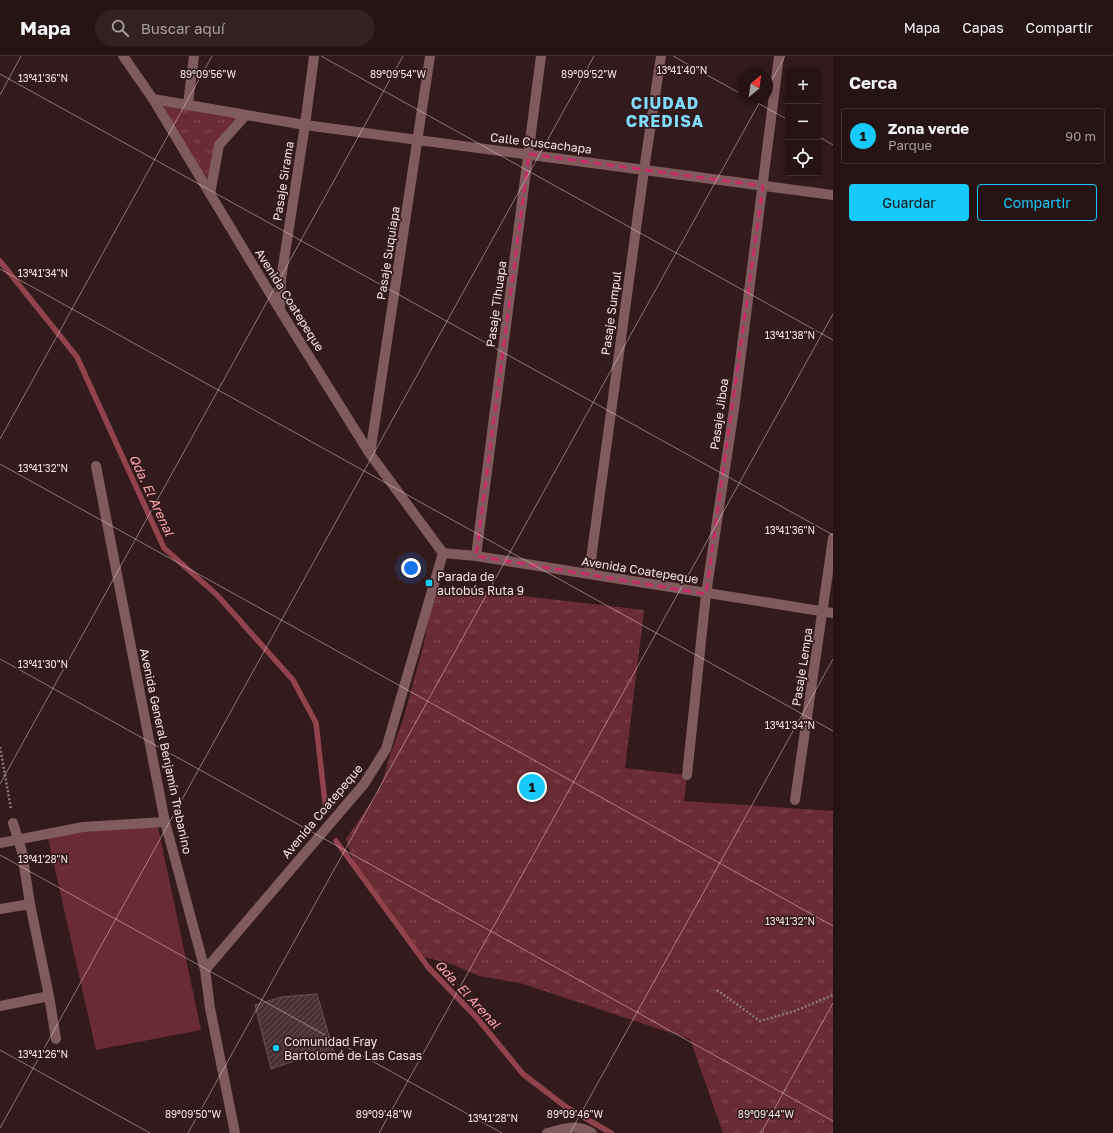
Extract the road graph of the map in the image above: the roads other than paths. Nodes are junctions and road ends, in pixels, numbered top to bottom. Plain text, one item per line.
1 (122, 56) edge
2 (194, 56) edge
3 (314, 56) edge
4 (430, 56) edge
5 (542, 56) edge
6 (661, 56) edge
7 (779, 56) edge
8 (153, 98) junction
9 (188, 104) junction
10 (246, 115) junction
11 (305, 125) junction
12 (418, 141) junction
13 (529, 154) junction
14 (644, 170) junction
15 (763, 186) junction
16 (210, 194) junction
17 (833, 195) edge
18 (280, 310) junction
19 (370, 454) junction
20 (96, 466) dead end
21 (833, 538) edge
22 (443, 553) junction
23 (476, 556) junction
24 (589, 574) junction
25 (706, 594) junction
26 (828, 612) edge
27 (687, 775) dead end
28 (795, 800) dead end
29 (165, 822) junction
30 (13, 823) road end
31 (18, 840) junction
32 (0, 843) edge
33 (30, 904) junction
34 (0, 909) edge
35 (205, 970) junction
36 (49, 996) junction
37 (0, 1006) edge
38 (56, 1039) dead end
39 (235, 1133) edge
40 (547, 1133) edge
41 (592, 1133) edge

1 - 8 street, Avenida Coatepeque
2 - 9 street
3 - 11 street, Pasaje Sirama
4 - 12 street, Pasaje Suquiapa
5 - 13 street, Pasaje Tihuapa
6 - 14 street, Pasaje Sumpul
7 - 15 street, Pasaje Jiboa
8 - 9 street, Calle Cuscachapa
8 - 16 street, Avenida Coatepeque
9 - 10 street, Calle Cuscachapa
10 - 11 street, Calle Cuscachapa
10 - 16 street
11 - 12 street, Calle Cuscachapa
11 - 18 street, Pasaje Sirama
12 - 13 street, Calle Cuscachapa
12 - 19 street, Pasaje Suquiapa
13 - 14 street, Calle Cuscachapa
13 - 23 street, Pasaje Tihuapa
14 - 15 street, Calle Cuscachapa
14 - 24 street, Pasaje Sumpul
15 - 17 street, Calle Cuscachapa
15 - 25 street, Pasaje Jiboa
16 - 18 street, Avenida Coatepeque
18 - 19 street, Avenida Coatepeque
19 - 22 street, Avenida Coatepeque
20 - 29 street, Avenida General Benjamín Trabanino
21 - 26 street, Pasaje Lempa
22 - 23 street, Avenida Coatepeque
22 - 35 street, Avenida Coatepeque
23 - 24 street, Avenida Coatepeque
24 - 25 street, Avenida Coatepeque
25 - 26 street, Avenida Coatepeque
25 - 27 street, Pasaje Jiboa
26 - 28 street, Pasaje Lempa
29 - 31 street
29 - 35 street, Avenida General Benjamín Trabanino
30 - 31 street
31 - 32 street
31 - 33 street
33 - 34 street
33 - 36 street
35 - 39 street, Avenida General Benjamín Trabanino
36 - 37 street
36 - 38 street
40 - 41 street

